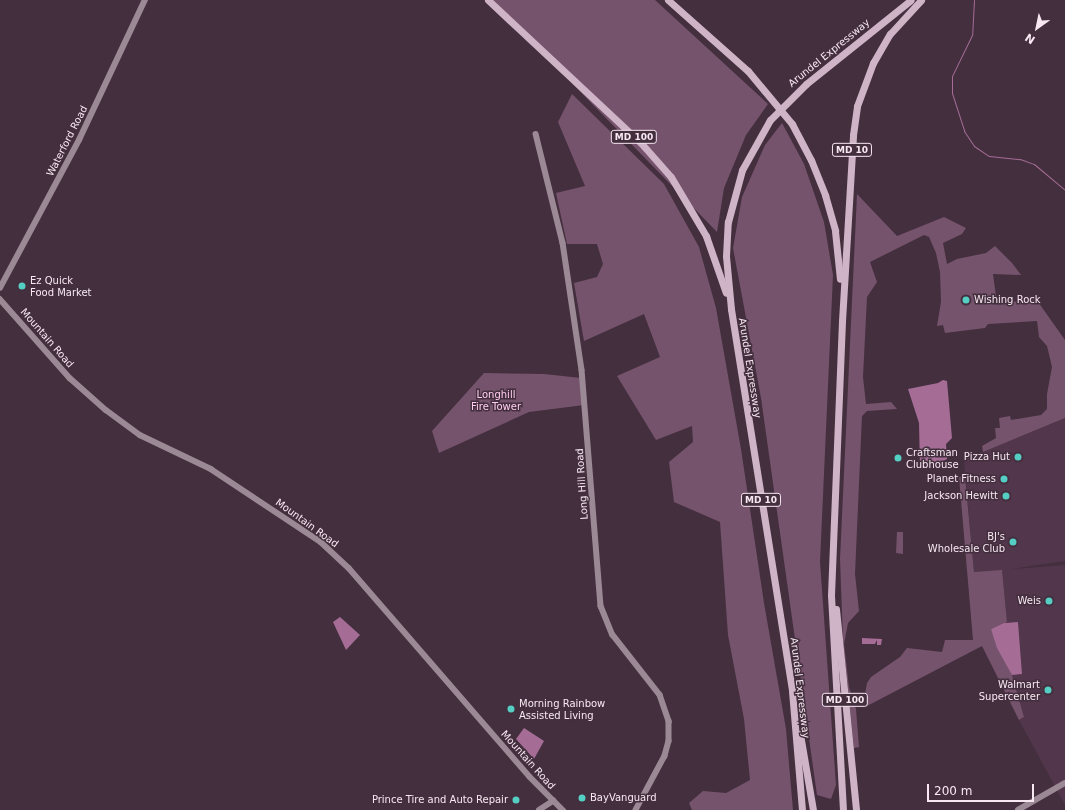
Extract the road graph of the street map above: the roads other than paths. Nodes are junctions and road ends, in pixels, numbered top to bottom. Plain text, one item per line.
1 (145, 0) edge
2 (488, 0) edge
3 (668, 0) edge
4 (911, 0) edge
5 (922, 0) edge
6 (536, 134) dead end
7 (0, 288) edge
8 (0, 299) edge
9 (731, 309) junction
10 (842, 321) junction
11 (832, 590) junction
12 (792, 690) junction
13 (1065, 783) edge
14 (553, 801) junction
15 (539, 810) edge
16 (562, 810) edge
17 (636, 810) edge
18 (802, 810) edge
19 (813, 810) edge
20 (843, 810) edge
21 (856, 810) edge
22 (1018, 810) edge

1 - 7 main road, Waterford Road
2 - 9 highway, MD 100
3 - 10 highway
4 - 9 highway, Arundel Expressway / MD 10
5 - 10 highway, MD 10
6 - 17 main road, Long Hill Road
8 - 14 main road, Mountain Road
9 - 12 highway, Arundel Expressway / MD 10
10 - 11 highway, MD 10
11 - 20 highway, MD 10
11 - 21 highway, MD 100
12 - 18 highway, Arundel Expressway / MD 10
12 - 19 highway
13 - 22 main road
14 - 15 main road
14 - 16 main road, Mountain Road

